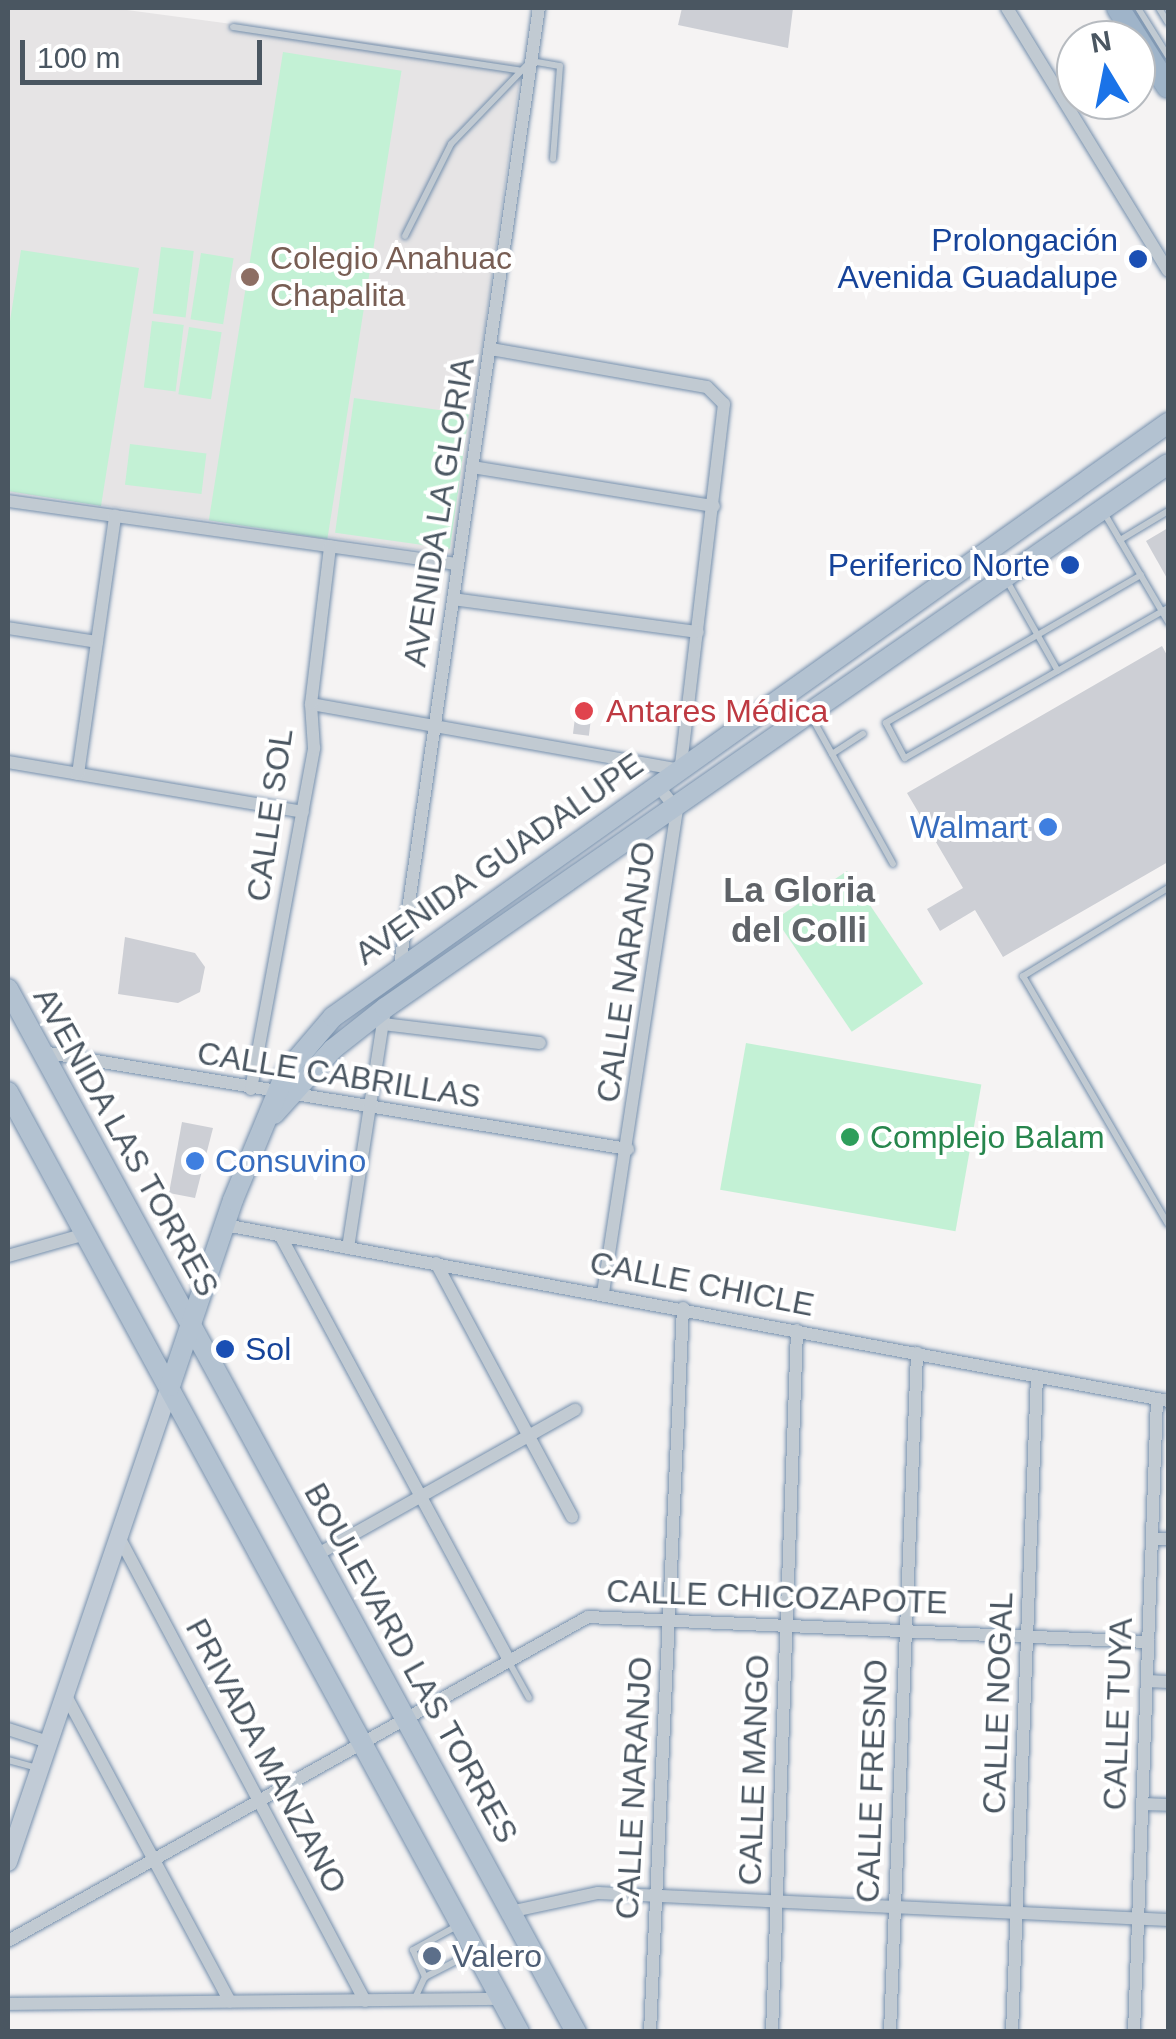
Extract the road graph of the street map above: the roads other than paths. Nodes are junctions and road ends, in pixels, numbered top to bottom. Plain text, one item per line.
1 (539, 8) edge
2 (1007, 8) edge
3 (1118, 8) edge
4 (1138, 8) edge
5 (1159, 8) edge
6 (1168, 23) edge
7 (234, 28) dead end
8 (1168, 56) edge
9 (525, 65) junction
10 (1168, 87) edge
11 (553, 159) dead end
12 (405, 236) dead end
13 (1156, 250) junction
14 (1168, 263) edge
15 (1168, 272) edge
16 (491, 349) junction
17 (1168, 423) edge
18 (1168, 464) edge
19 (472, 467) junction
20 (8, 500) edge
21 (714, 506) junction
22 (1103, 510) junction
23 (1168, 511) edge
24 (115, 516) junction
25 (1120, 540) junction
26 (330, 546) junction
27 (458, 564) junction
28 (1142, 576) junction
29 (1006, 578) junction
30 (453, 598) junction
31 (1166, 610) edge
32 (1168, 622) edge
33 (8, 628) edge
34 (698, 632) junction
35 (1038, 635) junction
36 (97, 642) junction
37 (1058, 671) junction
38 (311, 704) junction
39 (810, 715) junction
40 (435, 726) junction
41 (863, 734) dead end
42 (832, 754) junction
43 (8, 762) edge
44 (679, 768) junction
45 (78, 774) junction
46 (657, 784) junction
47 (677, 810) junction
48 (302, 812) junction
49 (893, 864) dead end
50 (1168, 888) edge
51 (400, 966) junction
52 (8, 989) edge
53 (384, 1016) junction
54 (540, 1043) dead end
55 (42, 1052) junction
56 (251, 1089) junction
57 (288, 1091) junction
58 (8, 1092) edge
59 (370, 1110) junction
60 (628, 1150) junction
61 (1168, 1224) edge
62 (225, 1226) junction
63 (86, 1234) junction
64 (280, 1235) junction
65 (348, 1248) junction
66 (8, 1256) edge
67 (436, 1264) junction
68 (603, 1292) junction
69 (683, 1308) junction
70 (192, 1324) junction
71 (797, 1330) junction
72 (917, 1353) junction
73 (1037, 1376) junction
74 (170, 1386) junction
75 (1163, 1400) edge
76 (575, 1410) dead end
77 (528, 1436) junction
78 (421, 1498) junction
79 (572, 1517) dead end
80 (118, 1536) junction
81 (1152, 1538) junction
82 (1168, 1539) edge
83 (318, 1554) junction
84 (670, 1620) junction
85 (787, 1625) junction
86 (906, 1630) junction
87 (1028, 1634) junction
88 (1148, 1642) junction
89 (509, 1660) junction
90 (1147, 1681) junction
91 (1168, 1682) edge
92 (64, 1694) junction
93 (529, 1698) dead end
94 (407, 1717) junction
95 (8, 1729) edge
96 (48, 1742) junction
97 (363, 1743) junction
98 (8, 1760) edge
99 (39, 1768) junction
100 (260, 1802) junction
101 (1143, 1804) junction
102 (1168, 1805) edge
103 (154, 1861) junction
104 (8, 1862) edge
105 (657, 1897) junction
106 (777, 1902) junction
107 (894, 1907) junction
108 (514, 1912) junction
109 (1017, 1912) junction
110 (1138, 1918) junction
111 (1168, 1920) edge
112 (461, 1924) junction
113 (8, 1941) edge
114 (476, 1951) junction
115 (425, 1977) junction
116 (502, 1999) junction
117 (366, 2000) junction
118 (414, 2000) junction
119 (230, 2002) junction
120 (8, 2004) edge
121 (519, 2032) edge
122 (576, 2032) edge
123 (650, 2032) edge
124 (772, 2032) edge
125 (890, 2032) edge
126 (1012, 2032) edge
127 (1134, 2032) edge

1 - 9 street, AVENIDA LA GLORIA
2 - 13 street
3 - 10 highway
4 - 8 lane
5 - 6 lane
7 - 9 lane
9 - 11 lane
9 - 12 lane
9 - 16 street, AVENIDA LA GLORIA
13 - 14 street
13 - 15 street
16 - 19 street, AVENIDA LA GLORIA
16 - 21 street
17 - 44 main road, AVENIDA GUADALUPE
18 - 22 main road, AVENIDA GUADALUPE
19 - 21 street
19 - 27 street, AVENIDA LA GLORIA
20 - 24 street
21 - 34 street
22 - 25 lane
22 - 29 main road, AVENIDA GUADALUPE
23 - 25 lane
24 - 26 street
24 - 36 street
25 - 28 lane
26 - 27 street
26 - 38 street, CALLE SOL
27 - 30 street, AVENIDA LA GLORIA
28 - 31 lane
28 - 35 lane
29 - 35 lane
29 - 39 main road, AVENIDA GUADALUPE
30 - 34 street
30 - 40 street, AVENIDA LA GLORIA
31 - 32 lane
31 - 37 lane
33 - 36 street
34 - 44 street
35 - 37 lane
35 - 37 lane
36 - 45 street
38 - 40 street
38 - 48 street, CALLE SOL
39 - 42 lane
39 - 47 main road, AVENIDA GUADALUPE
40 - 44 street
40 - 51 street, AVENIDA LA GLORIA
41 - 42 lane
42 - 49 lane
43 - 45 street
44 - 46 main road, AVENIDA GUADALUPE
45 - 48 street
46 - 47 street, CALLE NARANJO
46 - 51 main road, AVENIDA GUADALUPE
47 - 53 main road, AVENIDA GUADALUPE
47 - 60 street, CALLE NARANJO
48 - 56 street, CALLE SOL
50 - 61 lane
51 - 57 main road, AVENIDA GUADALUPE
52 - 55 main road, AVENIDA LAS TORRES
53 - 54 street
53 - 57 main road, AVENIDA GUADALUPE
53 - 59 street
55 - 56 street, CALLE CABRILLAS
55 - 70 main road, AVENIDA LAS TORRES
56 - 57 street, CALLE CABRILLAS
57 - 59 street, CALLE CABRILLAS
57 - 62 main road
58 - 63 main road
59 - 60 street, CALLE CABRILLAS
59 - 65 street
60 - 68 street, CALLE NARANJO
62 - 64 street, CALLE CHICLE
62 - 70 main road
63 - 66 street
63 - 74 main road
64 - 65 street, CALLE CHICLE
64 - 78 street
65 - 67 street, CALLE CHICLE
67 - 68 street, CALLE CHICLE
67 - 77 street
68 - 69 street, CALLE CHICLE
69 - 71 street, CALLE CHICLE
69 - 84 street, CALLE NARANJO
70 - 74 main road
70 - 83 main road, BOULEVARD LAS TORRES
71 - 72 street, CALLE CHICLE
71 - 85 street, CALLE MANGO
72 - 73 street, CALLE CHICLE
72 - 86 street, CALLE FRESNO
73 - 75 street, CALLE CHICLE
73 - 87 street, CALLE NOGAL
74 - 80 main road
74 - 97 main road
75 - 81 street, CALLE TUYA
76 - 77 street
77 - 78 street
77 - 79 street
78 - 83 street
78 - 89 street
80 - 92 main road
80 - 100 street, PRIVADA MANZANO
81 - 82 street
81 - 88 street, CALLE TUYA
83 - 94 main road, BOULEVARD LAS TORRES
84 - 85 street, CALLE CHICOZAPOTE
84 - 89 street, CALLE CHICOZAPOTE
84 - 105 street, CALLE NARANJO
85 - 86 street, CALLE CHICOZAPOTE
85 - 106 street, CALLE MANGO
86 - 87 street, CALLE CHICOZAPOTE
86 - 107 street, CALLE FRESNO
87 - 88 street, CALLE CHICOZAPOTE
87 - 109 street, CALLE NOGAL
88 - 90 street, CALLE TUYA
89 - 93 lane
89 - 94 street, CALLE CHICOZAPOTE
90 - 91 street
90 - 101 street, CALLE TUYA
92 - 96 main road
92 - 103 street
94 - 97 street, CALLE CHICOZAPOTE
94 - 108 main road, BOULEVARD LAS TORRES
95 - 96 street
96 - 99 main road
97 - 100 street, CALLE CHICOZAPOTE
97 - 112 main road
98 - 99 lane
99 - 104 main road
100 - 103 street, CALLE CHICOZAPOTE
100 - 117 street, PRIVADA MANZANO
101 - 102 street
101 - 110 street, CALLE TUYA
103 - 113 street, CALLE CHICOZAPOTE
103 - 119 street
105 - 106 street
105 - 108 street
105 - 123 street, CALLE NARANJO
106 - 107 street
106 - 124 street, CALLE MANGO
107 - 109 street
107 - 125 street, CALLE FRESNO
108 - 122 main road, BOULEVARD LAS TORRES
109 - 110 street
109 - 126 street, CALLE NOGAL
110 - 111 street
110 - 127 street, CALLE TUYA
112 - 114 main road
112 - 115 lane
114 - 115 lane
114 - 116 main road
115 - 118 lane
116 - 118 street
116 - 121 main road
117 - 118 street
117 - 119 street
119 - 120 street

